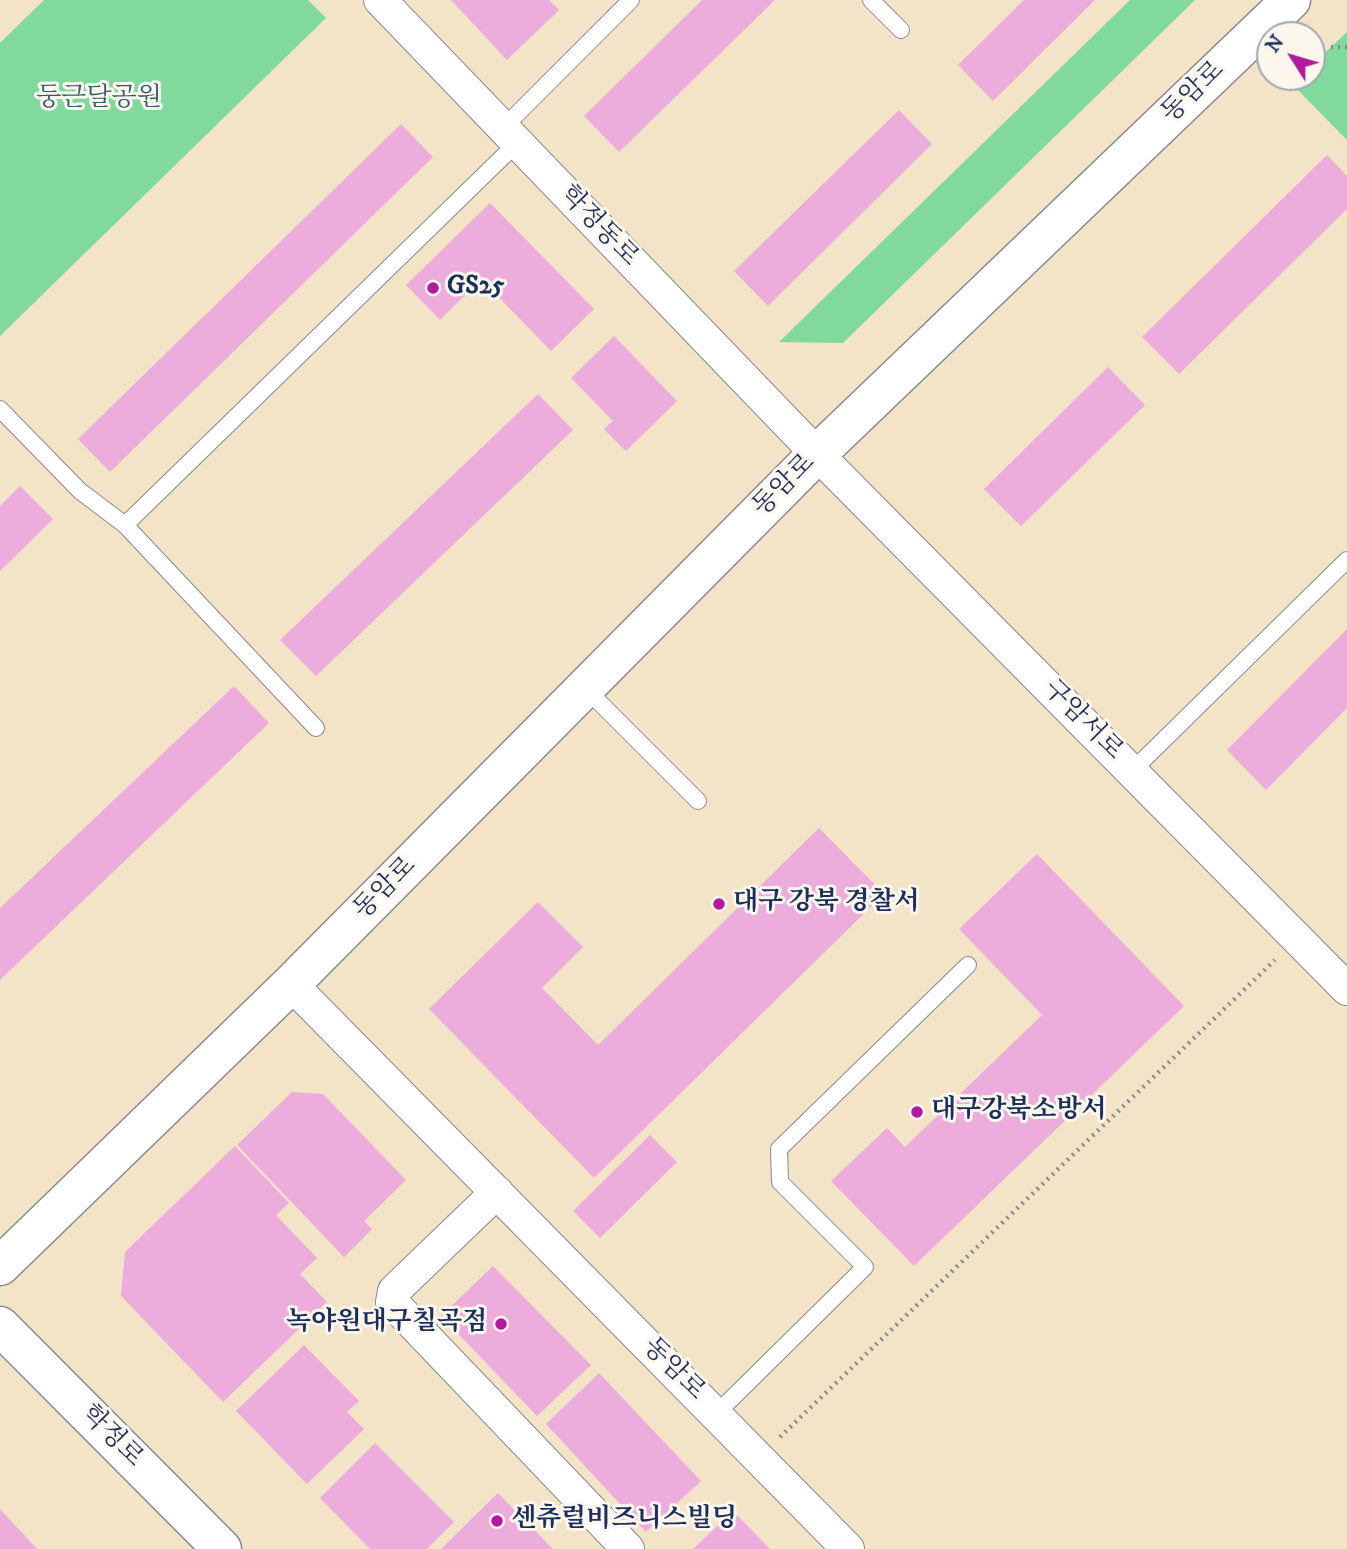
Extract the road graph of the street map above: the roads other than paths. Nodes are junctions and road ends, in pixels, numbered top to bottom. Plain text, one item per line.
1 (380, 0) edge
2 (631, 0) edge
3 (872, 0) edge
4 (1291, 0) edge
5 (901, 30) dead end
6 (510, 135) junction
7 (0, 410) edge
8 (817, 454) junction
9 (125, 525) junction
10 (1347, 561) edge
11 (585, 688) junction
12 (316, 728) dead end
13 (1132, 771) junction
14 (698, 801) dead end
15 (968, 965) dead end
16 (292, 984) junction
17 (1347, 989) edge
18 (497, 1192) junction
19 (0, 1266) edge
20 (0, 1326) edge
21 (716, 1414) junction
22 (222, 1549) edge
23 (628, 1549) edge
24 (848, 1549) edge

1 - 6 street, 학정동로
2 - 6 lane
3 - 5 lane
4 - 8 main road, 동암로
6 - 8 street, 학정동로
6 - 9 lane
7 - 9 lane
8 - 11 main road, 동암로
8 - 13 street, 구암서로
9 - 12 lane
10 - 13 lane
11 - 14 lane
11 - 16 main road, 동암로
13 - 17 street, 구암서로
15 - 21 lane
16 - 18 street, 동암로
16 - 19 main road, 동암로
18 - 21 street, 동암로
18 - 23 street
20 - 22 main road, 학정로
21 - 24 street, 동암로

